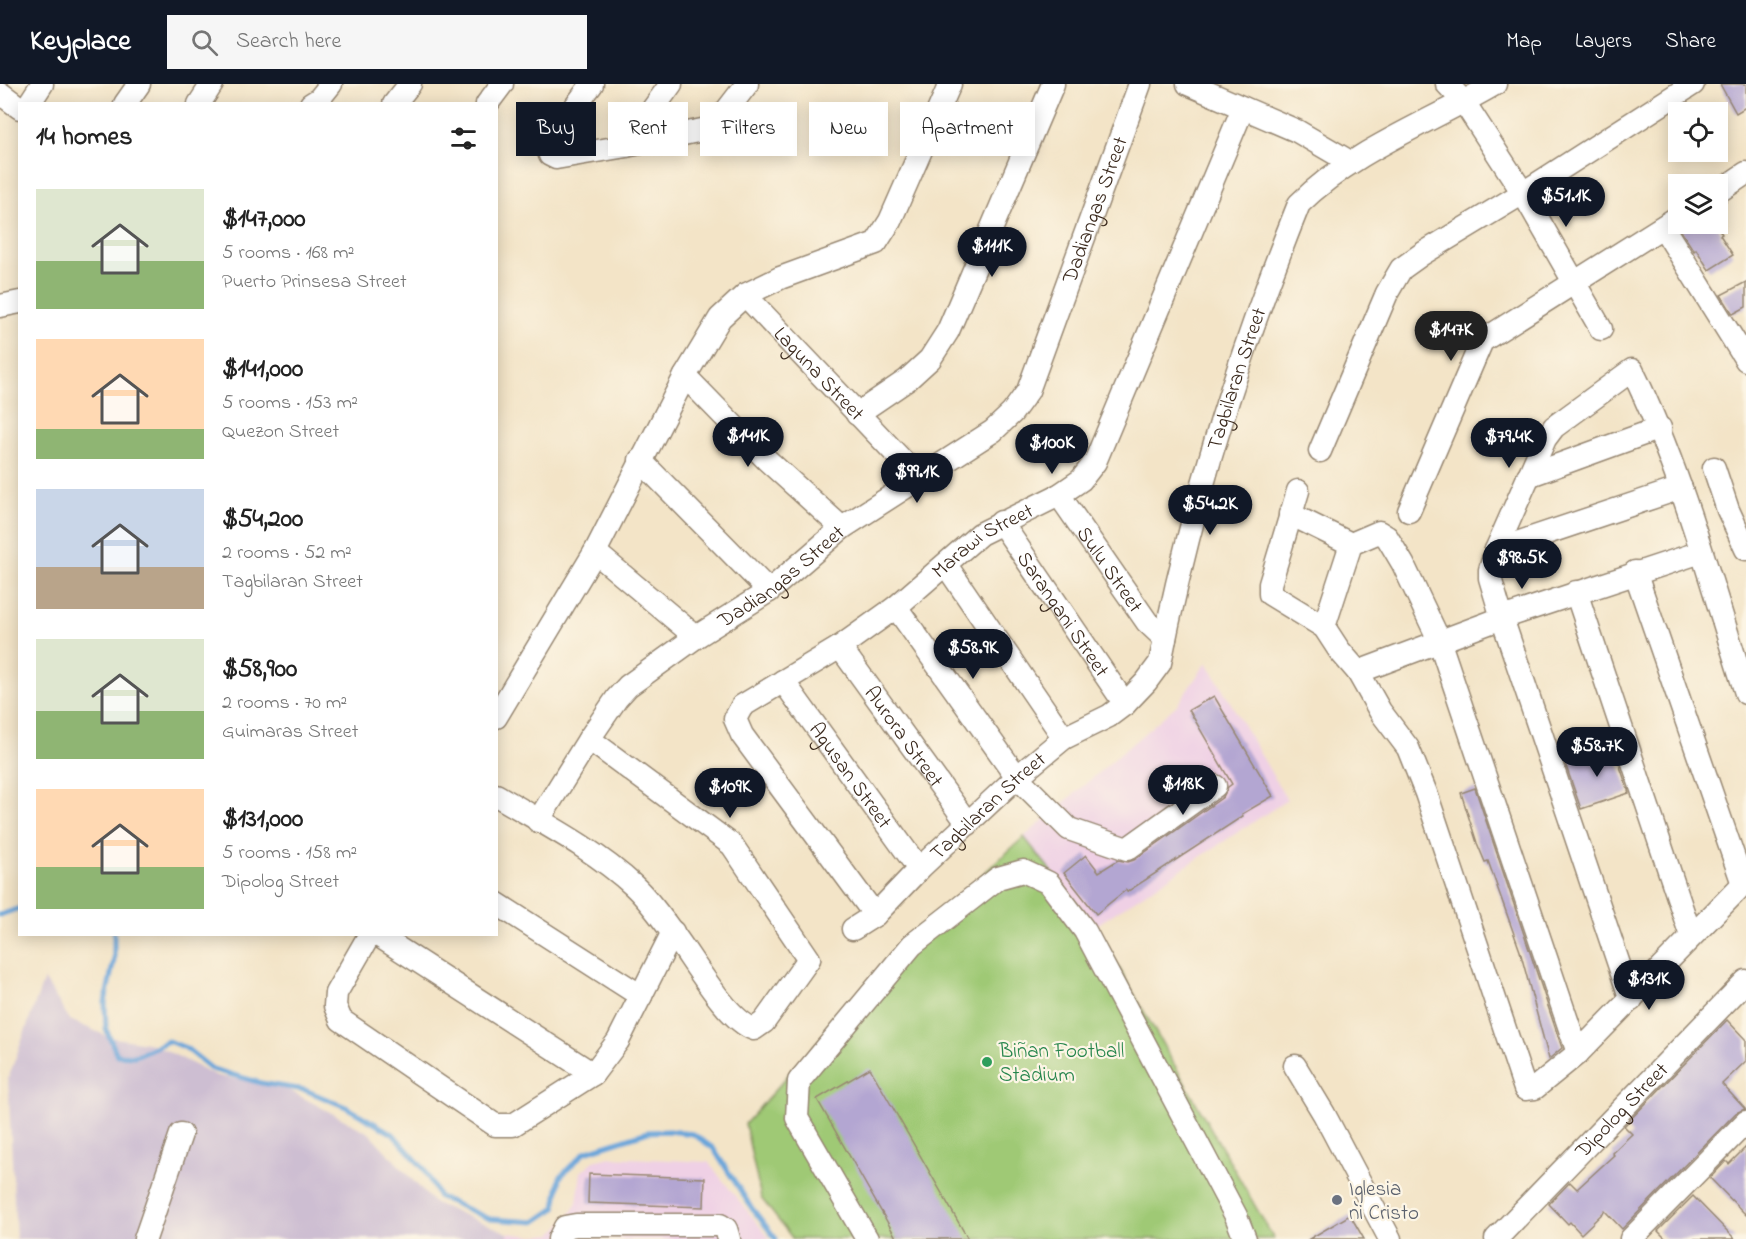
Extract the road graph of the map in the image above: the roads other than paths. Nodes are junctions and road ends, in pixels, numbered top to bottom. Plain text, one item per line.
1 (42, 84) edge
2 (139, 84) edge
3 (212, 84) edge
4 (331, 84) edge
5 (410, 84) edge
6 (592, 84) edge
7 (671, 84) edge
8 (747, 84) edge
9 (950, 84) edge
10 (1053, 84) edge
11 (1140, 84) edge
12 (1188, 84) edge
13 (1447, 84) edge
14 (1495, 84) edge
15 (1693, 84) edge
16 (0, 93) edge
17 (30, 102) edge
18 (126, 102) edge
19 (200, 102) edge
20 (315, 102) edge
21 (396, 102) edge
22 (658, 102) edge
23 (1464, 102) junction
24 (18, 106) edge
25 (1243, 108) junction
26 (688, 133) edge
27 (608, 149) edge
28 (1350, 162) junction
29 (1746, 174) edge
30 (1728, 186) edge
31 (1523, 193) junction
32 (1668, 224) edge
33 (1678, 234) edge
34 (1574, 284) junction
35 (745, 295) junction
36 (18, 302) edge
37 (0, 306) edge
38 (1601, 329) dead end
39 (1746, 360) edge
40 (685, 376) junction
41 (857, 414) junction
42 (1660, 428) junction
43 (1320, 451) dead end
44 (640, 460) junction
45 (1714, 468) dead end
46 (1528, 476) junction
47 (920, 478) junction
48 (1681, 488) junction
49 (1298, 491) dead end
50 (1059, 495) junction
51 (1409, 511) dead end
52 (1290, 514) junction
53 (1001, 522) junction
54 (842, 528) junction
55 (1351, 544) junction
56 (1746, 549) edge
57 (1496, 550) junction
58 (595, 552) junction
59 (1701, 552) junction
60 (946, 565) junction
61 (1635, 572) junction
62 (769, 591) junction
63 (1576, 592) junction
64 (896, 607) junction
65 (1502, 618) junction
66 (1324, 627) junction
67 (696, 637) junction
68 (1165, 639) junction
69 (1439, 640) junction
70 (840, 647) junction
71 (1358, 672) junction
72 (783, 681) junction
73 (1746, 693) edge
74 (1125, 704) junction
75 (498, 714) edge
76 (1064, 738) junction
77 (589, 739) junction
78 (1017, 777) junction
79 (1215, 786) dead end
80 (498, 796) edge
81 (538, 821) junction
82 (968, 824) junction
83 (919, 869) junction
84 (1744, 883) edge
85 (498, 904) edge
86 (875, 915) junction
87 (853, 929) dead end
88 (673, 932) junction
89 (369, 936) edge
90 (379, 936) edge
91 (1691, 936) junction
92 (1746, 981) edge
93 (641, 996) junction
94 (1631, 1000) junction
95 (1578, 1053) junction
96 (1295, 1066) dead end
97 (593, 1074) junction
98 (1746, 1122) edge
99 (181, 1134) dead end
100 (1236, 1216) junction
101 (145, 1239) edge
102 (559, 1239) edge
103 (729, 1239) edge
104 (867, 1239) edge
105 (1228, 1239) edge
106 (1245, 1239) edge
107 (1390, 1239) edge
108 (1496, 1239) edge
109 (1631, 1239) edge

1 - 17 street
2 - 18 street
3 - 19 street
4 - 20 street
5 - 21 street
6 - 27 street
7 - 22 street
8 - 26 street
9 - 35 street
10 - 41 street
11 - 47 street, Dadiangas Street
12 - 25 street
13 - 23 street
14 - 23 street, Tagbilaran Street
15 - 31 street
16 - 24 street
23 - 28 street, Tagbilaran Street
23 - 31 street
25 - 28 street
25 - 50 street, Marawi Street
28 - 68 street, Tagbilaran Street
29 - 30 street
31 - 34 street
31 - 43 street
32 - 34 street
33 - 39 street
34 - 38 street
34 - 51 street
35 - 40 street
35 - 41 street, Laguna Street
36 - 37 street
40 - 44 street
40 - 54 street
41 - 47 street, Laguna Street
42 - 46 street
42 - 46 street
42 - 48 street
44 - 58 street
44 - 62 street
45 - 56 street
46 - 57 street
47 - 54 street, Dadiangas Street
48 - 57 street
48 - 59 street
49 - 52 street
50 - 53 street, Marawi Street
50 - 68 street, Sulu Street
52 - 55 street
52 - 66 street
53 - 60 street, Marawi Street
53 - 74 street, Sarangani Street
54 - 62 street, Dadiangas Street
55 - 66 street
55 - 69 street
57 - 65 street
58 - 67 street
58 - 75 street
59 - 61 street
59 - 73 street
60 - 64 street, Marawi Street
60 - 76 street
61 - 63 street
61 - 84 street
62 - 67 street, Dadiangas Street
63 - 65 street
63 - 91 street
64 - 70 street, Marawi Street
64 - 78 street
65 - 69 street
65 - 94 street
66 - 71 street
67 - 77 street, Dadiangas Street
68 - 74 street, Tagbilaran Street
69 - 71 street
69 - 95 street
70 - 72 street, Marawi Street
70 - 82 street, Aurora Street
71 - 95 street
72 - 83 street, Agusan Street
72 - 86 street, Marawi Street
74 - 76 street, Tagbilaran Street
76 - 78 street, Tagbilaran Street
77 - 81 street, Dadiangas Street
77 - 88 street
78 - 79 street
78 - 82 street, Tagbilaran Street
80 - 81 street
81 - 88 street
82 - 83 street, Tagbilaran Street
83 - 86 street, Tagbilaran Street
84 - 91 street
85 - 93 street
86 - 87 street, Tagbilaran Street
88 - 93 street
89 - 97 street
90 - 97 street
91 - 94 street
92 - 108 street, Dipolog Street
93 - 97 street
94 - 95 street
96 - 107 street
98 - 109 street
99 - 101 street
100 - 104 street
100 - 105 street
100 - 106 street
102 - 103 street

